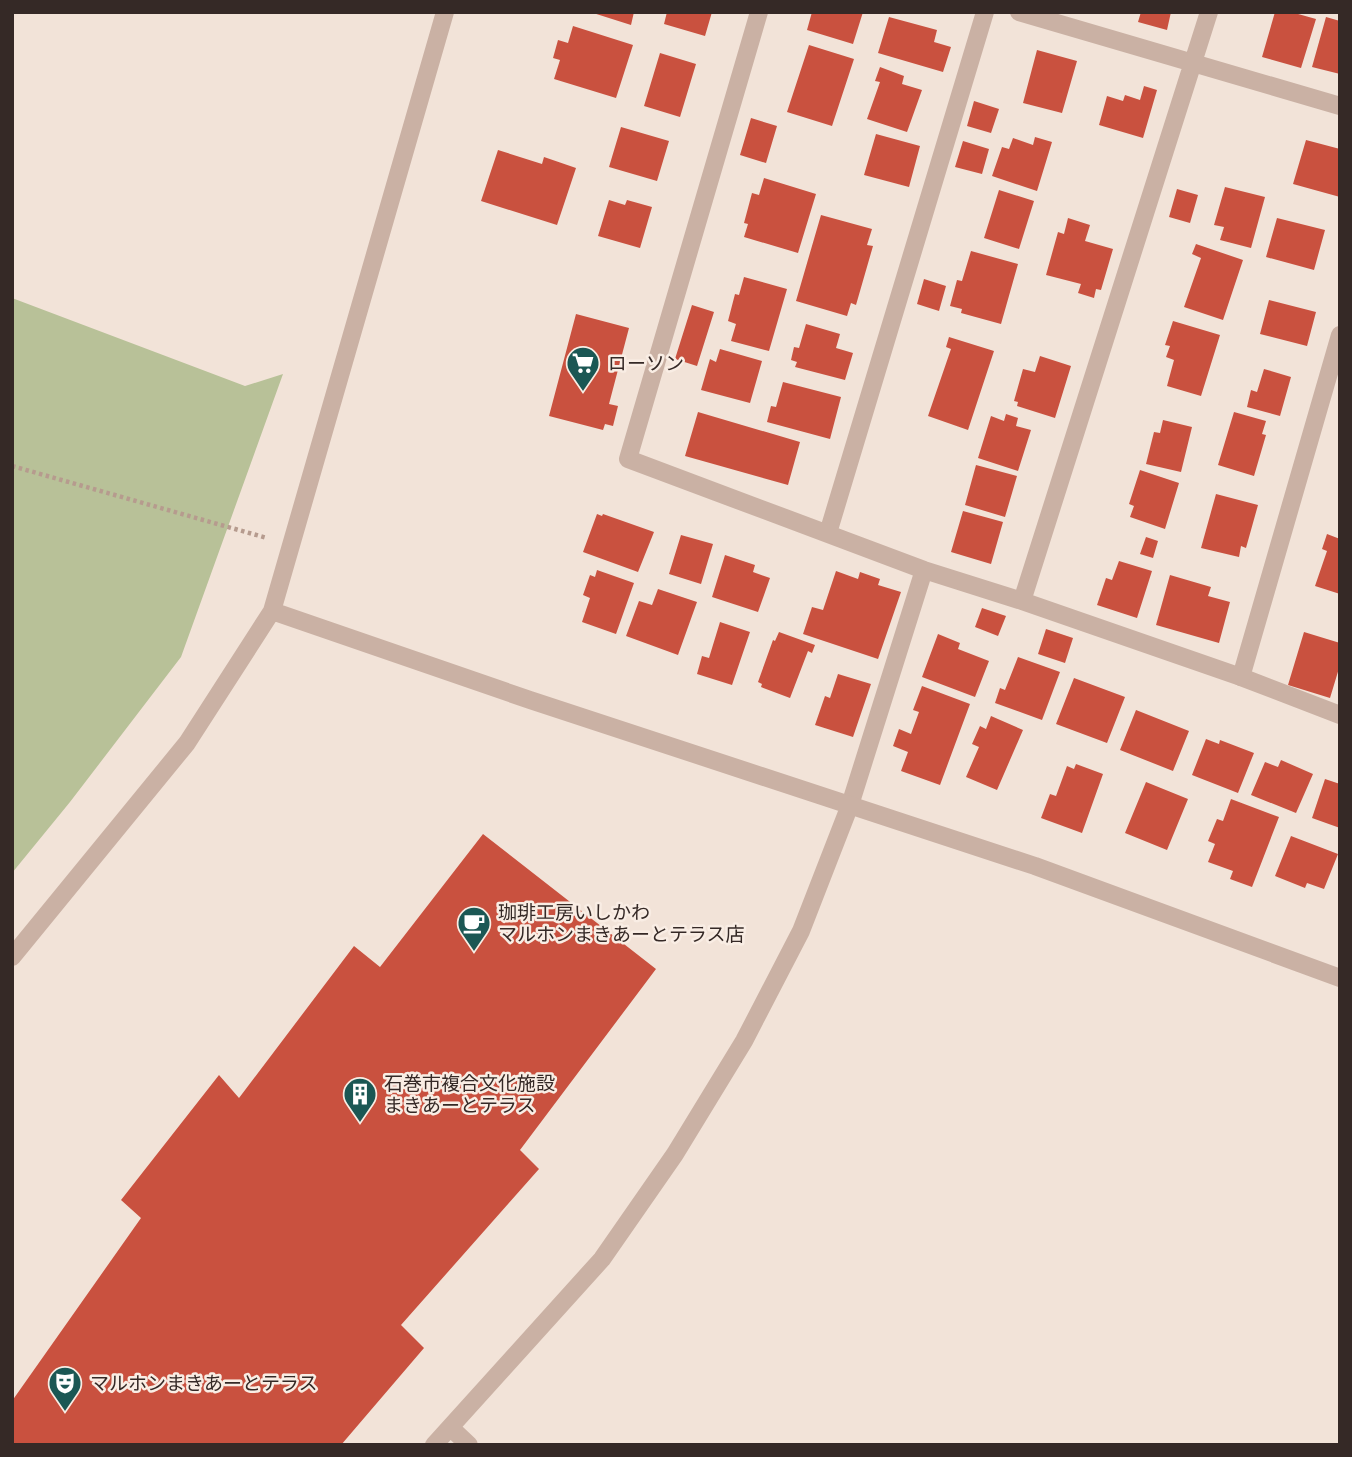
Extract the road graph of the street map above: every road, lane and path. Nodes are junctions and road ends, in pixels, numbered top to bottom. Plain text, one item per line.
1 (445, 12) edge
2 (759, 12) edge
3 (985, 12) edge
4 (1019, 12) edge
5 (1209, 12) edge
6 (1194, 64) junction
7 (1340, 106) edge
8 (1340, 335) edge
9 (12, 466) edge
10 (828, 533) junction
11 (292, 544) junction
12 (924, 570) junction
13 (1022, 601) junction
14 (272, 611) junction
15 (1241, 677) junction
16 (1340, 715) edge
17 (850, 805) junction
18 (12, 957) edge
19 (1340, 978) edge
20 (450, 1428) junction
21 (434, 1445) edge
22 (469, 1445) edge

1 - 11 street
2 - 10 street
3 - 10 street
4 - 6 street
5 - 6 street
6 - 7 street
6 - 13 street
8 - 15 street
9 - 11 path
10 - 12 street
11 - 14 street
12 - 13 street
12 - 17 street
13 - 15 street
14 - 17 street
14 - 18 street
15 - 16 street
17 - 19 street
17 - 20 street
20 - 21 street
20 - 22 street

